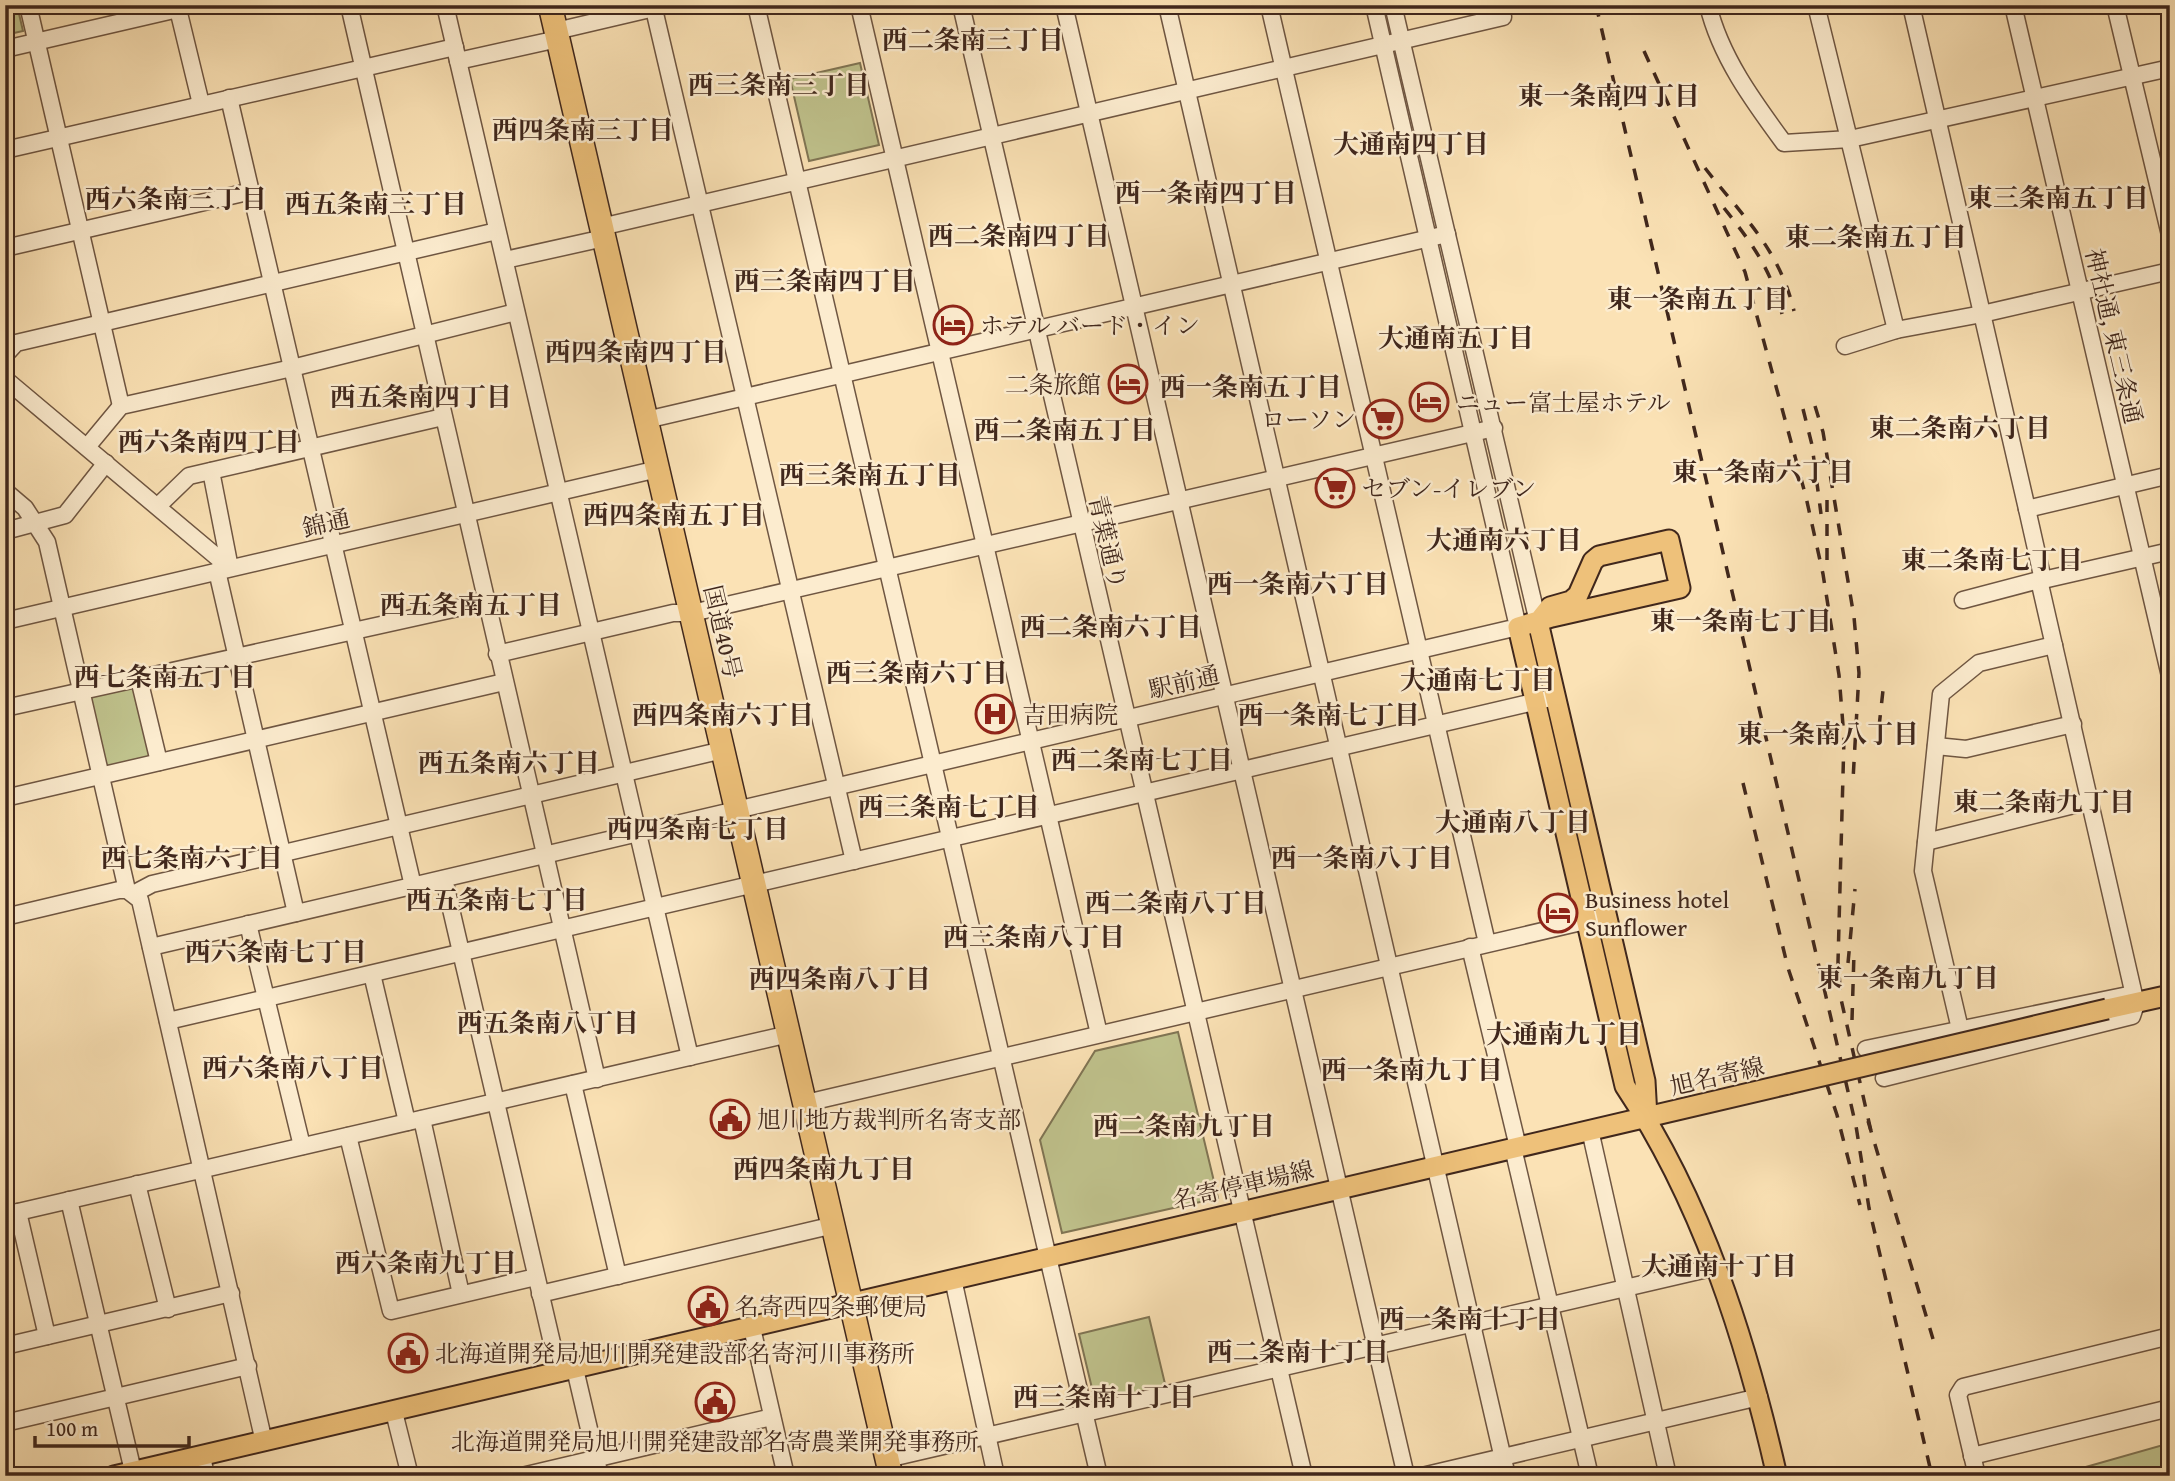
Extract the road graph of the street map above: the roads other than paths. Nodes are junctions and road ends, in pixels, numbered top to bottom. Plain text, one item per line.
1 (28, 5) edge
2 (349, 5) edge
3 (445, 5) edge
4 (550, 5) edge
5 (756, 5) edge
6 (859, 5) edge
7 (961, 5) edge
8 (1064, 5) edge
9 (1167, 5) edge
10 (1269, 5) edge
11 (1374, 5) edge
12 (1393, 5) edge
13 (1501, 5) edge
14 (1708, 5) edge
15 (1816, 5) edge
16 (1911, 5) edge
17 (2013, 5) edge
18 (2115, 5) edge
19 (658, 6) edge
20 (178, 7) edge
21 (557, 35) junction
22 (1400, 41) junction
23 (36, 42) junction
24 (1383, 45) junction
25 (5, 49) edge
26 (456, 54) junction
27 (363, 68) junction
28 (2170, 68) edge
29 (1284, 69) junction
30 (2132, 76) junction
31 (1187, 91) junction
32 (229, 98) junction
33 (2035, 98) junction
34 (201, 104) junction
35 (1089, 113) junction
36 (1938, 120) junction
37 (992, 135) junction
38 (58, 138) junction
39 (1850, 139) junction
40 (5, 150) edge
41 (894, 158) junction
42 (797, 181) junction
43 (251, 191) junction
44 (700, 204) junction
45 (80, 231) junction
46 (498, 231) junction
47 (603, 232) junction
48 (1447, 234) junction
49 (2170, 235) edge
50 (1428, 239) junction
51 (5, 248) edge
52 (406, 253) junction
53 (505, 260) junction
54 (1329, 263) junction
55 (2170, 271) edge
56 (1231, 285) junction
57 (273, 286) junction
58 (2080, 292) junction
59 (1134, 307) junction
60 (516, 312) junction
61 (1982, 314) junction
62 (101, 324) junction
63 (1037, 329) junction
64 (1896, 330) junction
65 (425, 335) junction
66 (1845, 346) dead end
67 (939, 353) junction
68 (5, 355) edge
69 (292, 368) junction
70 (842, 375) junction
71 (5, 379) edge
72 (745, 397) junction
73 (121, 406) junction
74 (443, 417) junction
75 (646, 420) junction
76 (1494, 428) junction
77 (1474, 433) junction
78 (87, 447) junction
79 (311, 449) junction
80 (1374, 456) junction
81 (106, 463) junction
82 (658, 469) junction
83 (211, 471) junction
84 (2170, 475) edge
85 (1277, 479) junction
86 (2125, 487) junction
87 (5, 491) edge
88 (559, 493) junction
89 (1179, 501) junction
90 (158, 506) junction
91 (2028, 509) junction
92 (465, 514) junction
93 (38, 523) junction
94 (1080, 524) junction
95 (5, 531) edge
96 (333, 545) junction
97 (985, 546) junction
98 (2170, 551) edge
99 (2142, 558) junction
100 (888, 568) junction
101 (223, 570) junction
102 (2041, 580) junction
103 (791, 590) junction
104 (1963, 600) dead end
105 (485, 602) junction
106 (61, 608) junction
107 (692, 613) junction
108 (5, 621) edge
109 (1538, 622) junction
110 (1518, 627) junction
111 (353, 631) junction
112 (591, 632) junction
113 (2054, 645) junction
114 (1419, 650) junction
115 (497, 654) junction
116 (236, 657) junction
117 (1322, 673) junction
118 (2170, 676) edge
119 (139, 679) junction
120 (504, 682) junction
121 (81, 691) junction
122 (1224, 696) junction
123 (1555, 697) junction
124 (1535, 702) junction
125 (5, 708) edge
126 (372, 713) junction
127 (1127, 719) junction
128 (2073, 724) junction
129 (1437, 725) junction
130 (256, 741) junction
131 (1030, 742) junction
132 (1936, 746) junction
133 (1340, 747) junction
134 (723, 750) junction
135 (159, 762) junction
136 (934, 764) junction
137 (1242, 770) junction
138 (624, 773) junction
139 (100, 775) junction
140 (836, 787) junction
141 (1145, 792) junction
142 (531, 795) junction
143 (5, 798) edge
144 (2090, 801) junction
145 (738, 810) junction
146 (1047, 816) junction
147 (399, 825) junction
148 (638, 834) junction
149 (952, 838) junction
150 (1926, 842) junction
151 (282, 853) junction
152 (545, 855) junction
153 (854, 861) junction
154 (444, 879) junction
155 (755, 884) junction
156 (413, 886) junction
157 (131, 891) junction
158 (656, 908) junction
159 (296, 913) junction
160 (1606, 916) junction
161 (5, 917) edge
162 (1584, 921) junction
163 (248, 924) junction
164 (563, 929) junction
165 (1487, 943) junction
166 (151, 947) junction
167 (1470, 947) junction
168 (461, 953) junction
169 (1391, 966) junction
170 (372, 974) junction
171 (1292, 989) junction
172 (2170, 995) edge
173 (266, 998) junction
174 (2134, 999) junction
175 (1196, 1012) junction
176 (169, 1021) junction
177 (1960, 1028) junction
178 (789, 1034) junction
179 (1099, 1034) junction
180 (1866, 1049) dead end
181 (690, 1056) junction
182 (1001, 1057) junction
183 (1884, 1078) dead end
184 (597, 1079) junction
185 (572, 1084) junction
186 (496, 1102) junction
187 (806, 1103) junction
188 (1647, 1118) junction
189 (414, 1121) junction
190 (1590, 1130) junction
191 (348, 1136) junction
192 (302, 1146) junction
193 (1516, 1148) junction
194 (1437, 1165) junction
195 (203, 1169) junction
196 (137, 1184) junction
197 (1339, 1187) junction
198 (69, 1200) junction
199 (1242, 1211) junction
200 (12, 1214) edge
201 (834, 1225) junction
202 (1049, 1256) junction
203 (1716, 1266) junction
204 (618, 1276) junction
205 (536, 1277) junction
206 (953, 1279) junction
207 (1625, 1288) junction
208 (231, 1293) junction
209 (540, 1293) junction
210 (461, 1294) junction
211 (852, 1304) junction
212 (1550, 1305) junction
213 (168, 1309) junction
214 (99, 1324) junction
215 (1473, 1324) junction
216 (752, 1328) junction
217 (47, 1336) junction
218 (2170, 1336) edge
219 (5, 1346) edge
220 (1377, 1346) junction
221 (248, 1366) junction
222 (1279, 1368) junction
223 (567, 1371) junction
224 (116, 1396) junction
225 (1759, 1396) junction
226 (2170, 1408) edge
227 (394, 1412) junction
228 (1085, 1413) junction
229 (772, 1417) junction
230 (1655, 1420) junction
231 (5, 1423) edge
232 (988, 1436) junction
233 (1581, 1437) junction
234 (264, 1442) junction
235 (1972, 1455) junction
236 (202, 1456) junction
237 (1503, 1456) junction
238 (596, 1458) junction
239 (889, 1468) edge
240 (124, 1474) edge
241 (206, 1476) edge
242 (410, 1476) edge
243 (522, 1476) edge
244 (600, 1476) edge
245 (786, 1476) edge
246 (996, 1476) edge
247 (1099, 1476) edge
248 (1304, 1476) edge
249 (1406, 1476) edge
250 (1422, 1476) edge
251 (1507, 1476) edge
252 (1590, 1476) edge
253 (1668, 1476) edge
254 (1777, 1476) edge
255 (1977, 1476) edge

1 - 23 street
2 - 27 street
3 - 26 street
4 - 21 highway, 国道40号
5 - 42 street
6 - 41 street
7 - 37 street, 青葉通り
8 - 35 street
9 - 31 street
10 - 29 street
11 - 24 street
12 - 22 street
13 - 22 street
14 - 39 street
15 - 39 street
16 - 36 street
17 - 33 street, 神社通, 東三条通
18 - 30 street
19 - 21 street
19 - 44 street
20 - 23 street
20 - 34 street
21 - 26 street
21 - 47 highway, 国道40号
22 - 24 street
22 - 48 street
23 - 25 street
23 - 38 street
24 - 29 street
24 - 50 street
26 - 27 street
26 - 46 street
27 - 32 street
27 - 52 street
28 - 30 street
29 - 31 street
29 - 54 street
30 - 33 street
30 - 49 street
31 - 35 street
31 - 56 street
32 - 34 street
32 - 43 street
33 - 36 street
33 - 58 street, 神社通, 東三条通
34 - 38 street
35 - 37 street
35 - 59 street
36 - 39 street
36 - 61 street
37 - 41 street
37 - 63 street, 青葉通り
38 - 40 street
38 - 45 street
39 - 64 street
41 - 42 street
41 - 67 street
42 - 44 street
42 - 70 street
43 - 45 street
43 - 57 street
44 - 47 street
44 - 72 street
45 - 51 street
45 - 62 street
46 - 52 street
46 - 53 street
47 - 53 street
47 - 75 highway, 国道40号
48 - 50 street
48 - 76 street
50 - 54 street
50 - 77 street
52 - 57 street
52 - 65 street
53 - 60 street
54 - 56 street
54 - 80 street
55 - 58 street
56 - 59 street
56 - 85 street
57 - 62 street
57 - 69 street
58 - 61 street
58 - 86 street, 神社通, 東三条通
59 - 63 street
59 - 89 street
60 - 65 street
60 - 88 street
61 - 64 street
61 - 91 street
62 - 68 street
62 - 73 street
63 - 67 street
63 - 94 street, 青葉通り
64 - 66 street
65 - 69 street
65 - 74 street
67 - 70 street
67 - 97 street
69 - 73 street
69 - 79 street
70 - 72 street
70 - 100 street
71 - 78 street
72 - 75 street
72 - 103 street
73 - 78 street
74 - 79 street
74 - 92 street
75 - 82 highway, 国道40号
76 - 77 street
76 - 109 street
77 - 80 street
77 - 110 street
78 - 81 street
79 - 83 street
79 - 96 street
80 - 85 street
80 - 114 street
81 - 90 street
81 - 93 street
82 - 88 street, 錦通
82 - 107 highway, 国道40号
83 - 90 street
83 - 101 street
84 - 86 street
85 - 89 street
85 - 117 street
86 - 91 street
86 - 99 street, 神社通, 東三条通
87 - 93 street
88 - 92 street, 錦通
88 - 112 street
89 - 94 street
89 - 122 street
90 - 101 street
91 - 102 street
92 - 96 street, 錦通
92 - 105 street
93 - 95 street
93 - 106 street
94 - 97 street
94 - 127 street, 青葉通り
96 - 101 street, 錦通
96 - 111 street
97 - 100 street
97 - 131 street
98 - 99 street
99 - 102 street
99 - 118 street, 神社通, 東三条通
100 - 103 street
100 - 136 street
101 - 106 street, 錦通
101 - 116 street
102 - 104 street
102 - 113 street
103 - 107 street
103 - 140 street
105 - 111 street
105 - 115 street
106 - 108 street, 錦通
106 - 121 street
107 - 112 street
107 - 134 highway, 国道40号
109 - 109 main road
109 - 110 main road
109 - 123 main road
110 - 114 street, 駅前通
110 - 124 main road
111 - 116 street
111 - 126 street
112 - 115 street
112 - 138 street
113 - 128 street
113 - 132 street
114 - 117 street, 駅前通
114 - 129 street
115 - 120 street
116 - 119 street
116 - 130 street
117 - 122 street, 駅前通
117 - 133 street
119 - 121 street
119 - 135 street
120 - 126 street
120 - 142 street
121 - 125 street
121 - 139 street
122 - 127 street, 駅前通
122 - 137 street
123 - 124 street
123 - 160 main road
124 - 129 street
124 - 162 main road
126 - 130 street
126 - 147 street
127 - 131 street, 駅前通
127 - 141 street, 青葉通り
128 - 132 street
128 - 144 street
129 - 133 street
129 - 165 street
130 - 135 street
130 - 151 street
131 - 136 street, 駅前通
131 - 146 street
132 - 150 street
133 - 137 street
133 - 169 street
134 - 138 street
134 - 145 highway, 国道40号
135 - 139 street
136 - 140 street, 駅前通
136 - 149 street
137 - 141 street
137 - 171 street
138 - 142 street
138 - 148 street
139 - 143 street
139 - 157 street
140 - 145 street, 駅前通
140 - 153 street
141 - 146 street
141 - 175 street, 青葉通り
142 - 147 street
142 - 152 street
144 - 150 street
144 - 174 street
145 - 148 street, 駅前通
145 - 155 highway, 国道40号
146 - 149 street
146 - 179 street
147 - 151 street
147 - 156 street
148 - 152 street, 駅前通
148 - 158 street
149 - 153 street
149 - 182 street
150 - 177 street
151 - 157 street
151 - 159 street
152 - 154 street, 駅前通
152 - 164 street
153 - 155 street
154 - 156 street, 駅前通
154 - 168 street
155 - 158 street
155 - 178 highway, 国道40号
156 - 159 street, 駅前通
157 - 161 street
157 - 166 street
158 - 164 street
158 - 181 street
159 - 163 street, 駅前通
160 - 162 street
160 - 188 main road
162 - 165 street
162 - 188 main road
163 - 166 street, 駅前通
163 - 173 street
164 - 168 street
164 - 184 street
165 - 167 street
166 - 176 street
167 - 169 street
167 - 193 street
168 - 170 street
168 - 186 street
169 - 171 street
169 - 194 street
170 - 173 street
170 - 189 street
171 - 175 street
171 - 197 street
172 - 174 main road, 旭名寄線
173 - 176 street
173 - 192 street
174 - 177 street
174 - 183 street
174 - 188 main road, 旭名寄線, bridge
175 - 179 street
175 - 199 street, 青葉通り
176 - 195 street
177 - 180 street
178 - 181 street
178 - 187 highway, 国道40号
179 - 182 street
181 - 184 street
182 - 187 street
182 - 202 street
184 - 185 street
185 - 186 street
185 - 204 street
186 - 189 street
186 - 205 street
187 - 201 highway, 国道40号
188 - 190 main road, 名寄停車場線
188 - 203 main road, 旭名寄線
189 - 191 street
189 - 210 street
190 - 193 main road, 名寄停車場線
190 - 207 street
191 - 192 street
191 - 210 street
192 - 195 street
193 - 194 main road, 名寄停車場線
193 - 212 street
194 - 197 main road, 名寄停車場線
194 - 215 street
195 - 196 street
195 - 208 street
196 - 198 street
196 - 213 street
197 - 199 main road, 名寄停車場線
197 - 220 street
198 - 200 street
198 - 214 street
199 - 202 main road, 名寄停車場線
199 - 222 street, 青葉通り
200 - 217 street
201 - 204 street
201 - 211 highway, 国道40号
202 - 206 main road, 名寄停車場線
202 - 228 street
203 - 207 street
203 - 225 main road, 旭名寄線
204 - 209 street
205 - 209 street
205 - 210 street
206 - 211 main road, 名寄停車場線
206 - 232 street
207 - 212 street
207 - 230 street
208 - 213 street
208 - 221 street
209 - 223 street
211 - 216 main road, 名寄停車場線
211 - 239 highway, 国道40号
212 - 215 street
212 - 233 street
213 - 214 street
214 - 217 street
214 - 224 street
215 - 220 street
215 - 237 street
216 - 223 main road, 名寄停車場線
216 - 229 street
217 - 219 street
218 - 235 street
220 - 222 street
220 - 249 street
221 - 224 street
221 - 234 street
222 - 228 street
222 - 248 street, 青葉通り
223 - 227 main road, 名寄停車場線
223 - 238 street
224 - 231 street
224 - 240 street
225 - 230 street
225 - 254 main road, 旭名寄線
226 - 235 street
227 - 234 main road, 名寄停車場線
227 - 242 street
228 - 232 street
228 - 247 street
229 - 238 street
229 - 245 street
230 - 233 street
230 - 253 street
232 - 239 street
232 - 246 street
233 - 237 street
233 - 252 street
234 - 236 main road, 名寄停車場線
235 - 255 street
236 - 240 main road, 名寄停車場線
236 - 241 street
237 - 250 street
237 - 251 street
238 - 243 street
238 - 244 street

